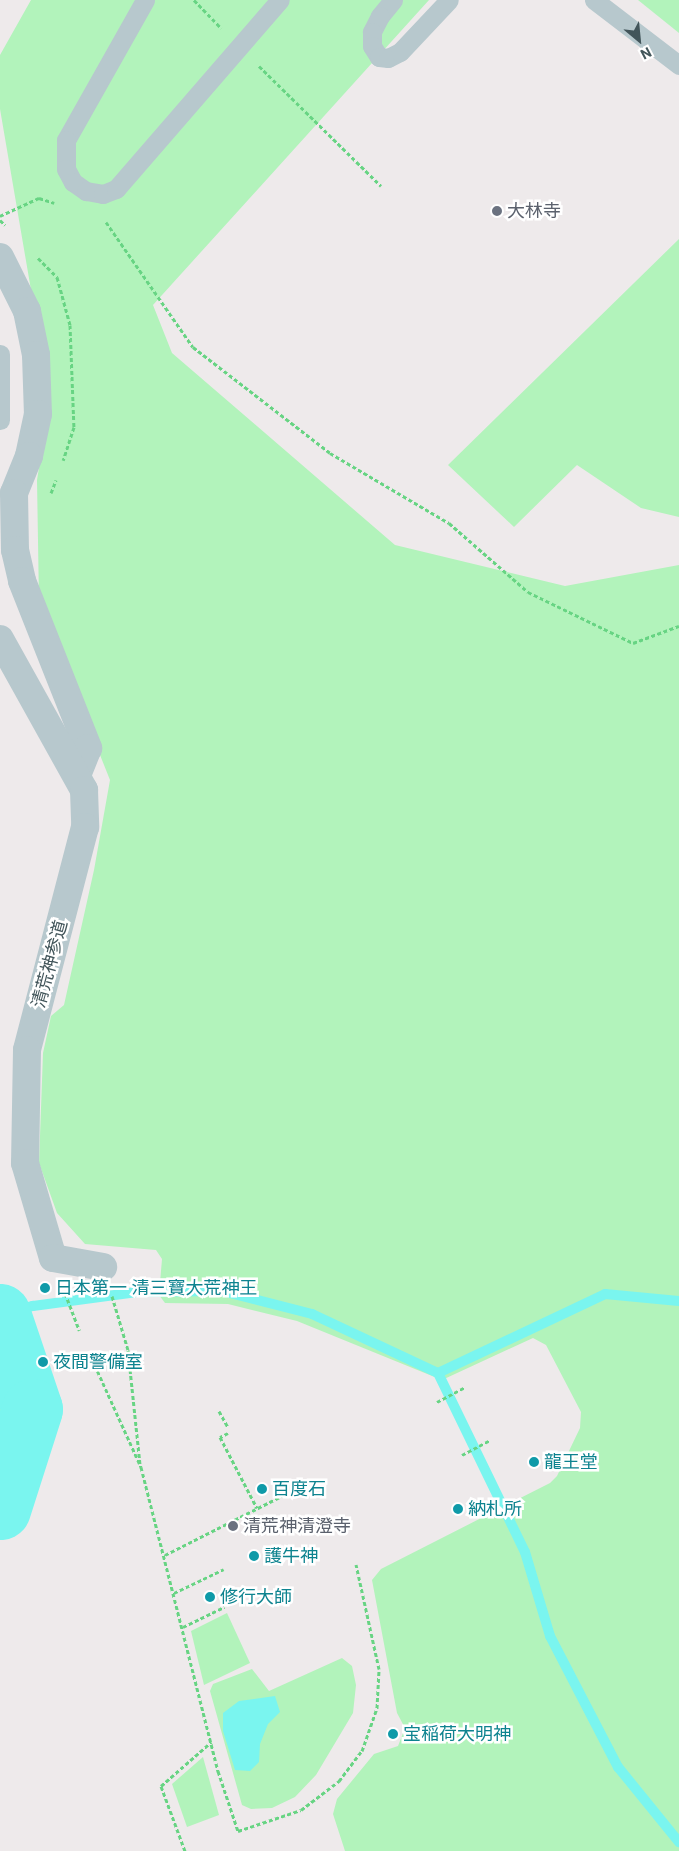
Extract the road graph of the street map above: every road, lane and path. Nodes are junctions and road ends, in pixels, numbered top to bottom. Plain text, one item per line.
1 (145, 0) edge
2 (280, 0) edge
3 (393, 0) edge
4 (449, 0) edge
5 (594, 0) edge
6 (679, 65) edge
7 (306, 112) dead end
8 (381, 186) dead end
9 (57, 204) dead end
10 (0, 216) edge
11 (102, 217) dead end
12 (0, 220) edge
13 (6, 226) dead end
14 (32, 252) dead end
15 (0, 257) edge
16 (0, 354) edge
17 (0, 420) edge
18 (62, 463) dead end
19 (59, 472) dead end
20 (48, 497) dead end
21 (679, 626) edge
22 (0, 639) edge
23 (77, 775) junction
24 (103, 1268) dead end
25 (63, 1285) dead end
26 (116, 1309) dead end
27 (79, 1330) dead end
28 (92, 1359) dead end
29 (465, 1387) dead end
30 (437, 1402) dead end
31 (219, 1412) dead end
32 (228, 1427) dead end
33 (228, 1434) dead end
34 (490, 1440) dead end
35 (462, 1454) dead end
36 (141, 1468) junction
37 (282, 1496) dead end
38 (257, 1508) junction
39 (165, 1555) junction
40 (356, 1564) dead end
41 (224, 1568) dead end
42 (174, 1593) junction
43 (224, 1607) dead end
44 (183, 1627) junction
45 (211, 1741) junction
46 (185, 1851) edge

1 - 2 lane
3 - 4 lane
5 - 6 lane
7 - 8 path
9 - 10 path
11 - 21 path
12 - 13 path
14 - 18 path
15 - 23 street
16 - 17 lane
19 - 20 path
22 - 23 street, 清荒神参道
23 - 24 street, 清荒神参道
25 - 27 path
26 - 36 path
28 - 36 path
29 - 30 path
31 - 32 path
33 - 38 path
34 - 35 path
36 - 39 path
37 - 38 path
38 - 39 path
39 - 42 path
40 - 45 path
41 - 42 path
42 - 44 path
43 - 44 path
44 - 45 path
45 - 46 path

